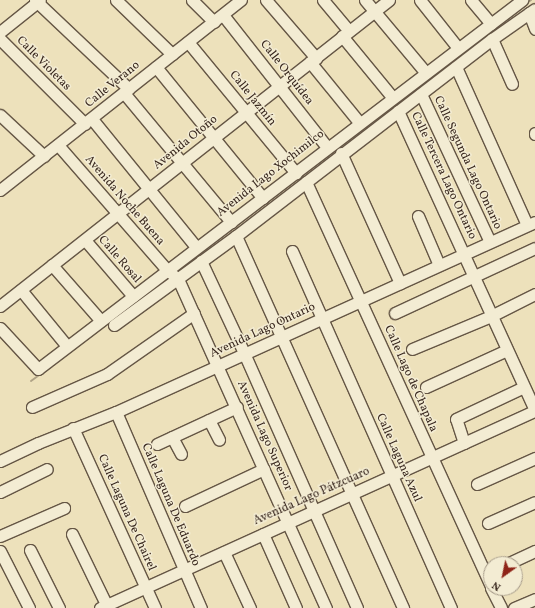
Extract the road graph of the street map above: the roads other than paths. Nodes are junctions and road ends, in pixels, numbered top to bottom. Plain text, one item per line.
1 (116, 0) edge
2 (192, 0) edge
3 (241, 0) edge
4 (266, 0) edge
5 (323, 0) edge
6 (365, 0) edge
7 (389, 0) edge
8 (420, 0) edge
9 (471, 0) edge
10 (522, 0) edge
11 (37, 1) edge
12 (532, 5) edge
13 (373, 11) junction
14 (218, 18) junction
15 (491, 24) junction
16 (535, 29) edge
17 (0, 32) edge
18 (345, 33) junction
19 (0, 39) edge
20 (492, 39) junction
21 (188, 42) junction
22 (458, 48) junction
23 (172, 54) junction
24 (313, 60) junction
25 (156, 67) junction
26 (456, 67) junction
27 (426, 73) junction
28 (512, 84) dead end
29 (279, 85) junction
30 (126, 91) junction
31 (421, 94) junction
32 (393, 98) junction
33 (398, 111) junction
34 (247, 112) junction
35 (0, 115) edge
36 (88, 121) junction
37 (359, 122) junction
38 (214, 137) junction
39 (58, 145) junction
40 (327, 147) junction
41 (342, 153) junction
42 (44, 156) junction
43 (183, 162) junction
44 (296, 174) junction
45 (306, 182) junction
46 (151, 189) junction
47 (0, 190) edge
48 (263, 198) junction
49 (118, 215) junction
50 (418, 216) dead end
51 (231, 222) junction
52 (531, 224) edge
53 (236, 236) junction
54 (85, 240) junction
55 (490, 242) junction
56 (196, 248) junction
57 (535, 248) edge
58 (292, 251) dead end
59 (464, 253) junction
60 (201, 262) junction
61 (52, 265) junction
62 (439, 265) junction
63 (172, 274) junction
64 (475, 276) junction
65 (400, 282) junction
66 (21, 290) junction
67 (535, 294) edge
68 (133, 296) junction
69 (360, 300) junction
70 (0, 306) edge
71 (194, 313) junction
72 (394, 313) dead end
73 (491, 316) junction
74 (321, 318) junction
75 (101, 321) junction
76 (114, 325) dead end
77 (0, 328) edge
78 (281, 335) junction
79 (67, 346) junction
80 (412, 349) dead end
81 (507, 350) junction
82 (244, 353) junction
83 (218, 366) junction
84 (426, 387) dead end
85 (524, 387) junction
86 (32, 407) dead end
87 (237, 407) junction
88 (535, 410) edge
89 (116, 412) junction
90 (209, 420) junction
91 (73, 428) junction
92 (172, 437) junction
93 (219, 440) dead end
94 (464, 443) junction
95 (157, 444) dead end
96 (181, 454) dead end
97 (535, 458) edge
98 (431, 459) junction
99 (0, 461) edge
100 (47, 469) dead end
101 (264, 469) junction
102 (391, 476) junction
103 (476, 484) dead end
104 (0, 492) edge
105 (352, 492) junction
106 (535, 502) edge
107 (185, 506) dead end
108 (64, 508) dead end
109 (314, 511) junction
110 (288, 522) junction
111 (488, 523) dead end
112 (72, 534) dead end
113 (263, 534) junction
114 (0, 536) edge
115 (30, 550) dead end
116 (0, 551) edge
117 (535, 551) edge
118 (224, 552) junction
119 (523, 557) edge
120 (184, 571) junction
121 (483, 571) edge
122 (146, 589) junction
123 (495, 596) edge
124 (535, 599) edge
125 (105, 607) edge
126 (29, 608) edge
127 (59, 608) edge
128 (155, 608) edge
129 (201, 608) edge
130 (250, 608) edge
131 (296, 608) edge
132 (326, 608) edge
133 (356, 608) edge
134 (403, 608) edge
135 (451, 608) edge
136 (501, 608) edge
137 (514, 608) edge

1 - 23 street
2 - 14 street, Calle Orquídea
3 - 14 street, Calle Verano
4 - 24 street
5 - 18 street
6 - 13 street
7 - 13 street, Avenida Otoño
8 - 22 street
9 - 15 street
10 - 15 street, Avenida Lago Xochimilco
11 - 17 street
11 - 30 street
12 - 16 street
12 - 20 street, Avenida Lago Xochimilco
13 - 18 street, Avenida Otoño
13 - 27 street
14 - 21 street, Calle Verano
14 - 29 street, Calle Orquídea
15 - 22 street, Avenida Lago Xochimilco
18 - 24 street, Avenida Otoño
18 - 32 street
19 - 36 street, Calle Violetas
20 - 26 street, Avenida Lago Xochimilco
20 - 28 street
21 - 23 street, Calle Verano
21 - 34 street, Calle Jazmín
22 - 27 street, Avenida Lago Xochimilco
23 - 25 street, Calle Verano
24 - 29 street, Avenida Otoño
24 - 37 street
25 - 30 street, Calle Verano
25 - 38 street
26 - 31 street, Avenida Lago Xochimilco
26 - 52 street
27 - 32 street, Avenida Lago Xochimilco
29 - 34 street, Avenida Otoño
29 - 40 street, Calle Orquídea
30 - 36 street, Calle Verano
30 - 43 street
31 - 33 street, Avenida Lago Xochimilco
31 - 55 street, Calle Segunda Lago Ontario
32 - 37 street, Avenida Lago Xochimilco
33 - 41 street, Avenida Lago Xochimilco
33 - 59 street, Calle Tercera Lago Ontario
34 - 38 street, Avenida Otoño
34 - 44 street, Calle Jazmín
35 - 42 street
36 - 39 street, Calle Verano
36 - 46 street, Calle Violetas
37 - 40 street, Avenida Lago Xochimilco
38 - 43 street, Avenida Otoño
38 - 48 street
39 - 42 street, Calle Verano
39 - 49 street, Avenida Noche Buena
40 - 44 street, Avenida Lago Xochimilco
41 - 45 street, Avenida Lago Xochimilco
41 - 65 street
42 - 47 street, Calle Verano
43 - 46 street, Avenida Otoño
43 - 51 street
44 - 48 street, Avenida Lago Xochimilco
45 - 53 street, Avenida Lago Xochimilco
45 - 69 street, Calle Lago de Chapala
46 - 49 street, Avenida Otoño
46 - 56 street, Calle Violetas
48 - 51 street, Avenida Lago Xochimilco
49 - 54 street, Avenida Otoño
49 - 63 street, Avenida Noche Buena
50 - 62 street
51 - 56 street, Avenida Lago Xochimilco
52 - 55 street, Avenida Lago Ontario
53 - 60 street, Avenida Lago Xochimilco
53 - 78 street
54 - 61 street, Avenida Otoño
54 - 68 street, Calle Rosal
55 - 59 street, Avenida Lago Ontario
56 - 63 street, Avenida Lago Xochimilco
57 - 64 street
58 - 74 street, Calle Laguna Azul
59 - 62 street, Avenida Lago Ontario
59 - 64 street, Calle Tercera Lago Ontario
60 - 63 street, Avenida Lago Xochimilco
60 - 82 street
61 - 66 street, Avenida Otoño
61 - 75 street
62 - 65 street, Avenida Lago Ontario
63 - 68 street, Avenida Lago Xochimilco
63 - 71 street, Avenida Lago Superior
63 - 76 street, Avenida Lago Xochimilco
64 - 72 street
64 - 73 street, Calle Tercera Lago Ontario
65 - 69 street, Avenida Lago Ontario
66 - 70 street, Avenida Otoño
66 - 79 street
67 - 73 street
68 - 75 street, Avenida Lago Xochimilco
69 - 74 street, Avenida Lago Ontario
69 - 98 street, Calle Lago de Chapala
71 - 83 street, Avenida Lago Superior
71 - 86 street
73 - 80 street
73 - 81 street, Calle Tercera Lago Ontario
74 - 78 street, Avenida Lago Ontario
74 - 102 street, Calle Laguna Azul
75 - 79 street, Avenida Lago Xochimilco
77 - 79 street, Avenida Lago Xochimilco
78 - 82 street, Avenida Lago Ontario
78 - 105 street
81 - 84 street
81 - 85 street, Calle Tercera Lago Ontario
82 - 83 street, Avenida Lago Ontario
82 - 109 street
83 - 87 street, Avenida Lago Superior
83 - 89 street, Avenida Lago Ontario
85 - 88 street, Calle Tercera Lago Ontario
85 - 94 street
87 - 90 street
87 - 101 street, Avenida Lago Superior
88 - 94 street, Avenida Lago Pátzcuaro
89 - 91 street, Avenida Lago Ontario
89 - 120 street, Calle Laguna De Eduardo
90 - 92 street
90 - 93 street
91 - 99 street, Avenida Lago Ontario
91 - 122 street, Calle Laguna De Chairel
92 - 95 street
92 - 96 street
94 - 98 street, Avenida Lago Pátzcuaro
97 - 103 street
98 - 102 street, Avenida Lago Pátzcuaro
98 - 121 street, Calle Lago de Chapala
100 - 104 street
101 - 107 street
101 - 110 street, Avenida Lago Superior
102 - 105 street, Avenida Lago Pátzcuaro
102 - 135 street, Calle Laguna Azul
105 - 109 street, Avenida Lago Pátzcuaro
105 - 134 street
106 - 111 street
108 - 114 street
109 - 110 street, Avenida Lago Pátzcuaro
109 - 133 street
110 - 113 street, Avenida Lago Pátzcuaro
110 - 132 street, Avenida Lago Superior
112 - 125 street
113 - 118 street, Avenida Lago Pátzcuaro
113 - 131 street
115 - 127 street
116 - 126 street
117 - 119 street
118 - 120 street, Avenida Lago Pátzcuaro
118 - 130 street
120 - 122 street, Avenida Lago Pátzcuaro
120 - 129 street, Calle Laguna De Eduardo
122 - 125 street, Avenida Lago Pátzcuaro
122 - 128 street, Calle Laguna De Chairel
123 - 136 street, Calle Lago de Chapala
124 - 137 street

